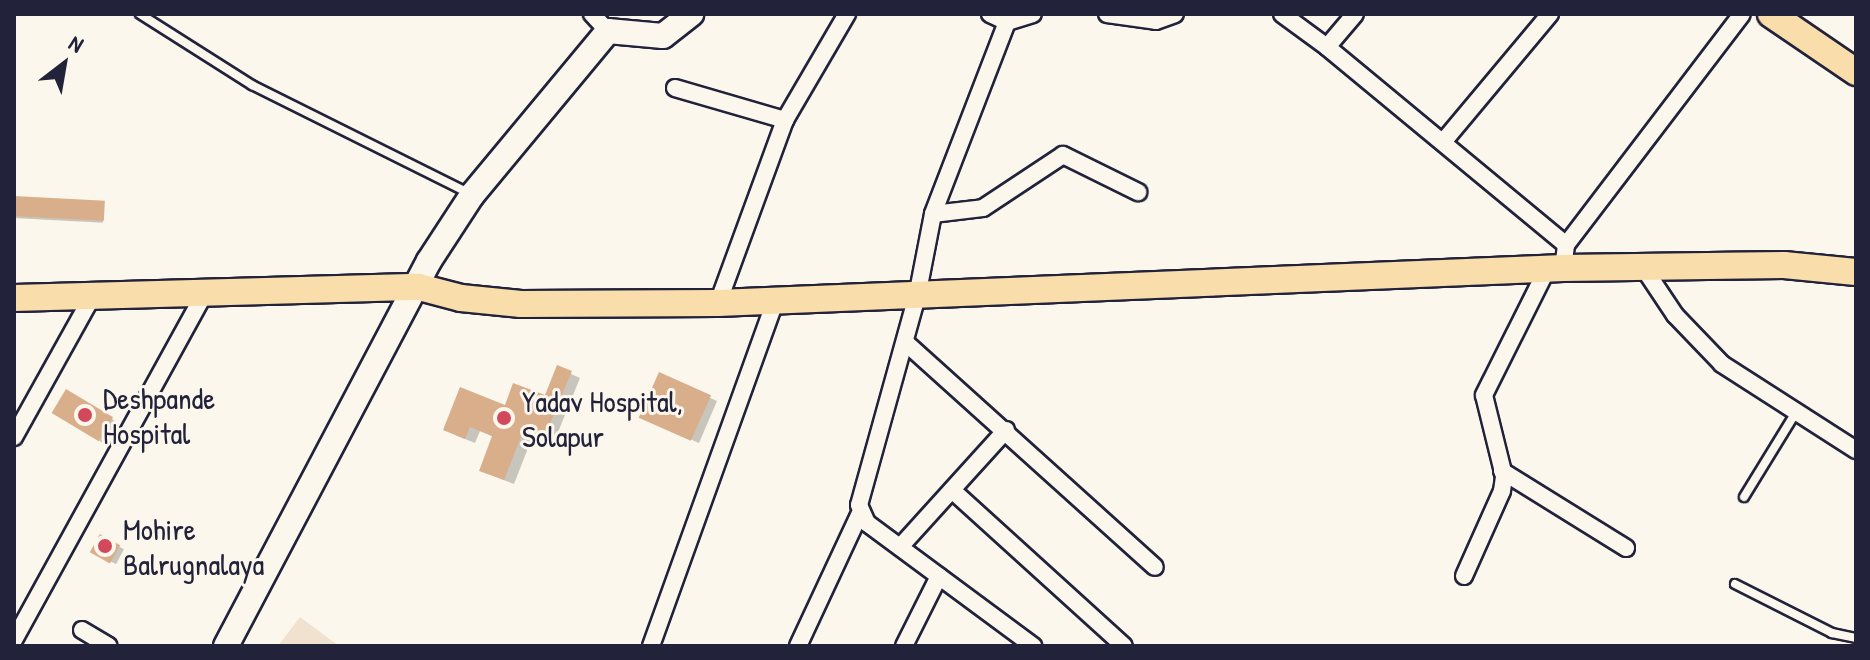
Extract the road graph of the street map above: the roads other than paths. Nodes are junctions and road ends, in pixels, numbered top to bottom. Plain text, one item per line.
1 (140, 14) edge
2 (691, 14) edge
3 (847, 14) edge
4 (990, 14) edge
5 (1033, 14) edge
6 (1107, 14) edge
7 (1175, 14) edge
8 (1282, 14) edge
9 (1355, 14) edge
10 (1550, 14) edge
11 (1742, 14) edge
12 (1771, 14) edge
13 (600, 22) edge
14 (1007, 22) junction
15 (1327, 47) junction
16 (1856, 72) edge
17 (675, 88) dead end
18 (785, 120) junction
19 (1443, 142) junction
20 (1138, 192) dead end
21 (472, 195) junction
22 (933, 214) junction
23 (1558, 261) junction
24 (1643, 267) junction
25 (1856, 272) edge
26 (419, 287) junction
27 (206, 291) junction
28 (93, 295) junction
29 (917, 296) junction
30 (14, 298) edge
31 (775, 301) junction
32 (718, 303) junction
33 (905, 342) junction
34 (1796, 412) junction
35 (1006, 430) junction
36 (14, 437) edge
37 (1856, 450) edge
38 (1502, 471) junction
39 (952, 490) junction
40 (1744, 497) dead end
41 (859, 515) junction
42 (900, 547) junction
43 (1626, 548) dead end
44 (1155, 567) dead end
45 (939, 576) junction
46 (1464, 576) dead end
47 (1735, 584) dead end
48 (14, 603) edge
49 (29, 612) junction
50 (82, 630) dead end
51 (1856, 638) edge
52 (14, 640) edge
53 (109, 646) edge
54 (226, 646) edge
55 (651, 646) edge
56 (798, 646) edge
57 (904, 646) edge
58 (1033, 646) edge
59 (1124, 646) edge

1 - 21 lane
2 - 13 main road
3 - 18 street
4 - 14 street
5 - 14 street
6 - 7 street
8 - 15 street
9 - 15 street
10 - 19 street
11 - 23 street
12 - 16 main road
13 - 21 main road
14 - 22 street
15 - 19 street
17 - 18 street
18 - 32 street
19 - 23 street
20 - 22 street
21 - 26 main road
22 - 29 street
23 - 24 main road
23 - 29 main road
23 - 38 street
24 - 25 main road
24 - 34 street
26 - 27 main road
26 - 32 main road
26 - 54 main road
27 - 28 main road
27 - 49 street
28 - 30 main road
28 - 36 street
29 - 31 main road
29 - 33 street
31 - 32 main road
31 - 55 street
33 - 35 street
33 - 41 street
34 - 37 street
34 - 40 lane
35 - 39 street
35 - 44 street
38 - 43 street
38 - 46 street
39 - 42 street
39 - 59 street
41 - 42 street
41 - 56 street
42 - 45 street
45 - 57 street
45 - 58 street
47 - 51 lane
48 - 49 street
49 - 52 street
50 - 53 street

